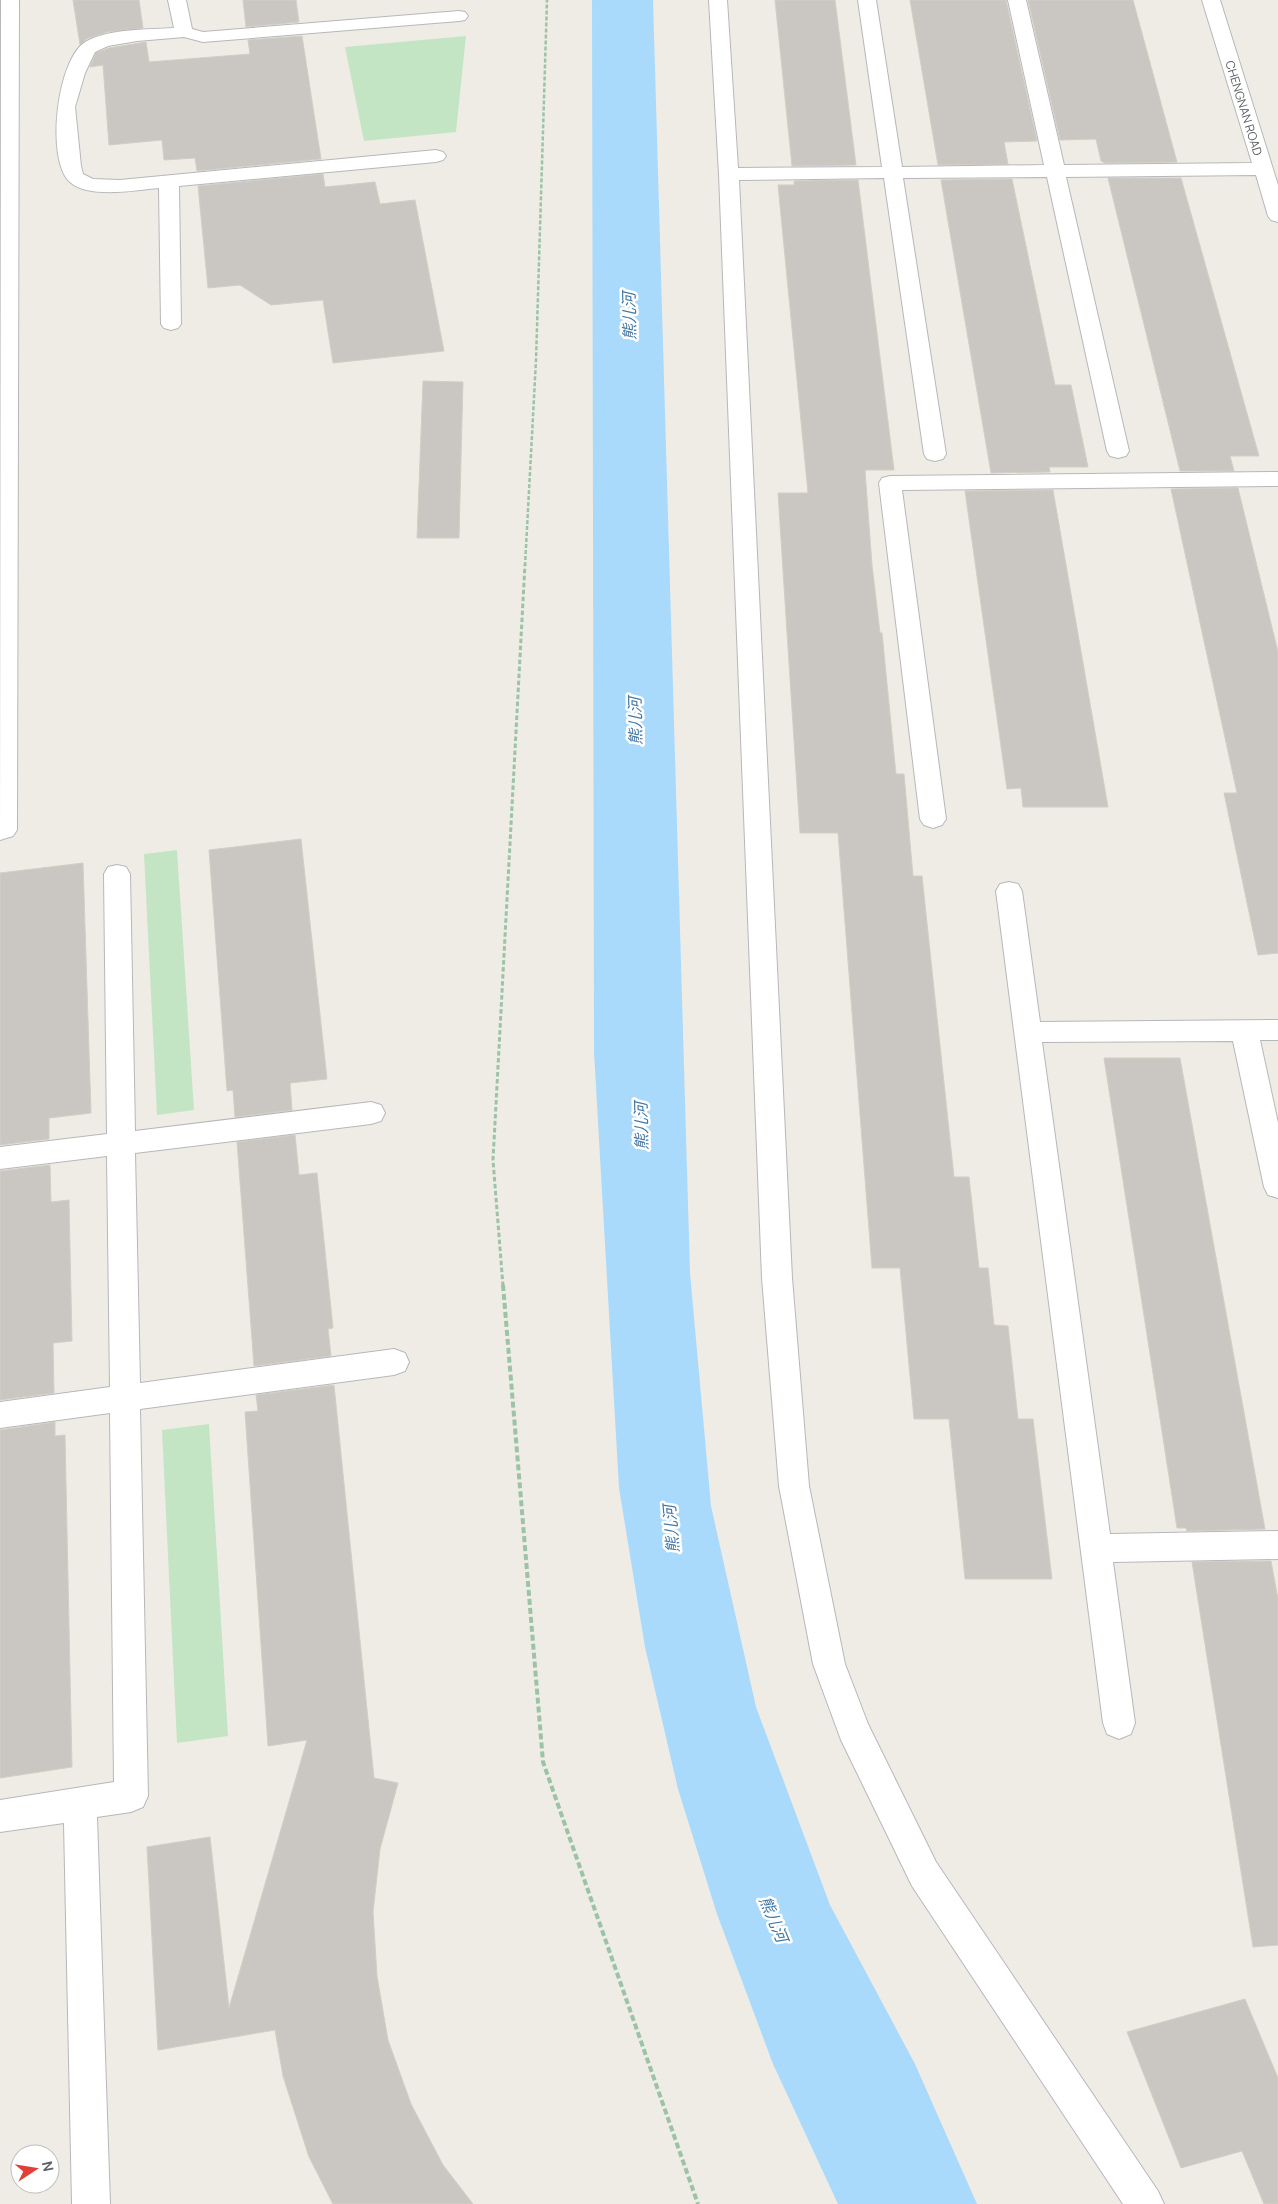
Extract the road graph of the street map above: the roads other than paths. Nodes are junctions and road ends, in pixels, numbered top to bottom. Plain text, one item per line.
1 (10, 0) edge
2 (177, 0) edge
3 (718, 0) edge
4 (867, 0) edge
5 (1017, 0) edge
6 (1210, 0) edge
7 (460, 16) dead end
8 (184, 32) junction
9 (4, 140) edge
10 (436, 156) dead end
11 (1263, 169) junction
12 (1055, 171) junction
13 (893, 173) junction
14 (729, 174) junction
15 (169, 182) junction
16 (1278, 216) edge
17 (171, 324) dead end
18 (4, 341) edge
19 (1118, 451) dead end
20 (935, 454) dead end
21 (1278, 479) edge
22 (3, 600) edge
23 (933, 820) dead end
24 (0, 831) edge
25 (117, 874) dead end
26 (1009, 891) dead end
27 (1244, 1030) junction
28 (1278, 1030) edge
29 (1028, 1032) junction
30 (371, 1113) dead end
31 (121, 1144) junction
32 (0, 1158) edge
33 (1278, 1187) edge
34 (394, 1362) dead end
35 (125, 1398) junction
36 (0, 1414) edge
37 (1278, 1545) edge
38 (1096, 1548) junction
39 (1119, 1723) dead end
40 (80, 1804) junction
41 (0, 1816) edge
42 (91, 2204) edge
43 (1145, 2204) edge

1 - 9 street
2 - 8 street
3 - 14 street
4 - 13 street
5 - 12 street
6 - 11 street, CHENGNAN ROAD
7 - 8 street
8 - 15 street
9 - 18 street
10 - 15 street
11 - 12 street
11 - 16 street, CHENGNAN ROAD
12 - 13 street
12 - 19 street
13 - 14 street
13 - 20 street
14 - 43 street
15 - 17 street
18 - 22 street
21 - 23 street
22 - 24 street
25 - 31 street
26 - 29 street
27 - 28 street
27 - 29 street
27 - 33 street
29 - 38 street
30 - 31 street
31 - 32 street
31 - 35 street
34 - 35 street
35 - 36 street
35 - 40 street
37 - 38 street
38 - 39 street
40 - 41 street
40 - 42 street

